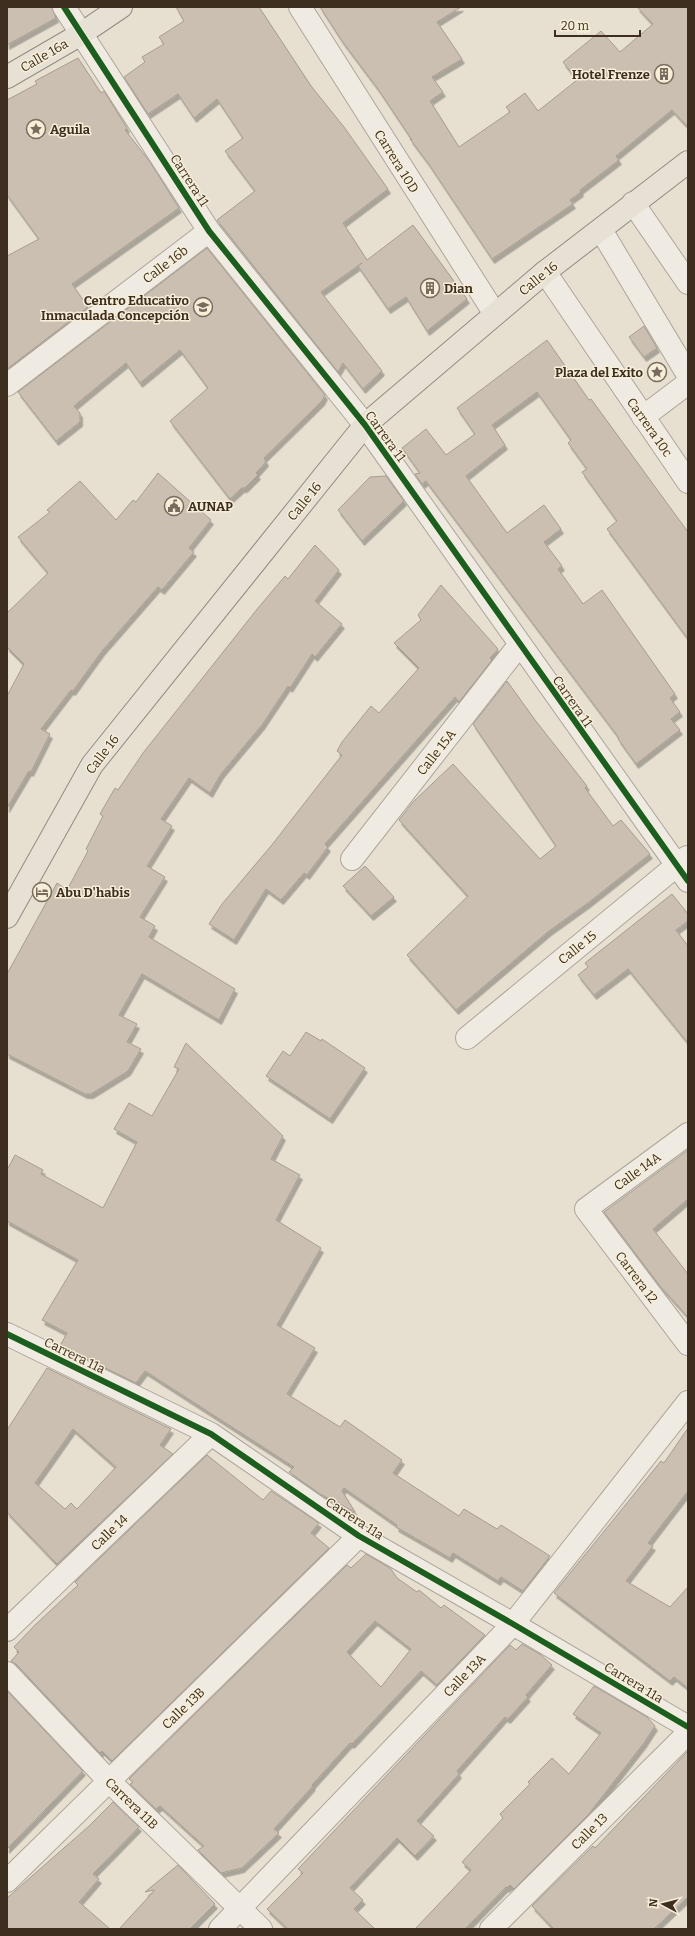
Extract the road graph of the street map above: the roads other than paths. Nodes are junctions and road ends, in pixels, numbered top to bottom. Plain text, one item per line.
1 (64, 7) edge
2 (121, 7) edge
3 (300, 7) edge
4 (82, 34) junction
5 (7, 77) edge
6 (688, 162) edge
7 (633, 204) junction
8 (209, 230) junction
9 (601, 230) junction
10 (545, 272) junction
11 (688, 283) edge
12 (495, 314) junction
13 (688, 374) edge
14 (688, 383) edge
15 (7, 385) edge
16 (643, 417) junction
17 (365, 425) junction
18 (688, 482) edge
19 (520, 644) junction
20 (352, 859) dead end
21 (684, 868) edge
22 (7, 917) edge
23 (467, 1038) dead end
24 (688, 1134) edge
25 (586, 1209) joint
26 (7, 1334) edge
27 (688, 1344) edge
28 (688, 1402) edge
29 (211, 1434) junction
30 (359, 1536) junction
31 (513, 1624) junction
32 (7, 1630) edge
33 (7, 1672) edge
34 (688, 1727) edge
35 (688, 1733) edge
36 (109, 1781) junction
37 (7, 1881) edge
38 (239, 1908) junction
39 (220, 1929) edge
40 (261, 1929) edge
41 (491, 1929) edge

1 - 4 street, Carrera 11
2 - 4 main road, Calle 16a
3 - 12 street, Carrera 10D
4 - 5 main road, Calle 16a
4 - 8 street, Carrera 11
6 - 7 main road, Calle 16
7 - 9 main road, Calle 16
7 - 11 street
8 - 15 street, Calle 16b
8 - 17 street, Carrera 11
9 - 10 main road, Calle 16
9 - 13 street
10 - 12 main road, Calle 16
10 - 16 street, Carrera 10c
12 - 17 main road, Calle 16
14 - 16 street
16 - 18 street, Carrera 10c
17 - 19 street, Carrera 11
17 - 22 main road, Calle 16
19 - 20 street, Calle 15A
19 - 21 street, Carrera 11
21 - 23 street, Calle 15
24 - 25 street, Calle 14A
25 - 27 street, Carrera 12
26 - 29 street, Carrera 11a
28 - 31 street, Calle 13A
29 - 30 street, Carrera 11a
29 - 32 street, Calle 14
30 - 31 street, Carrera 11a
30 - 36 street, Calle 13B
31 - 34 street, Carrera 11a
31 - 38 street, Calle 13A
33 - 36 street, Carrera 11B
35 - 41 street, Calle 13
36 - 37 street, Calle 13B
36 - 38 street, Carrera 11B
38 - 39 street, Calle 13A
38 - 40 street, Carrera 11B

